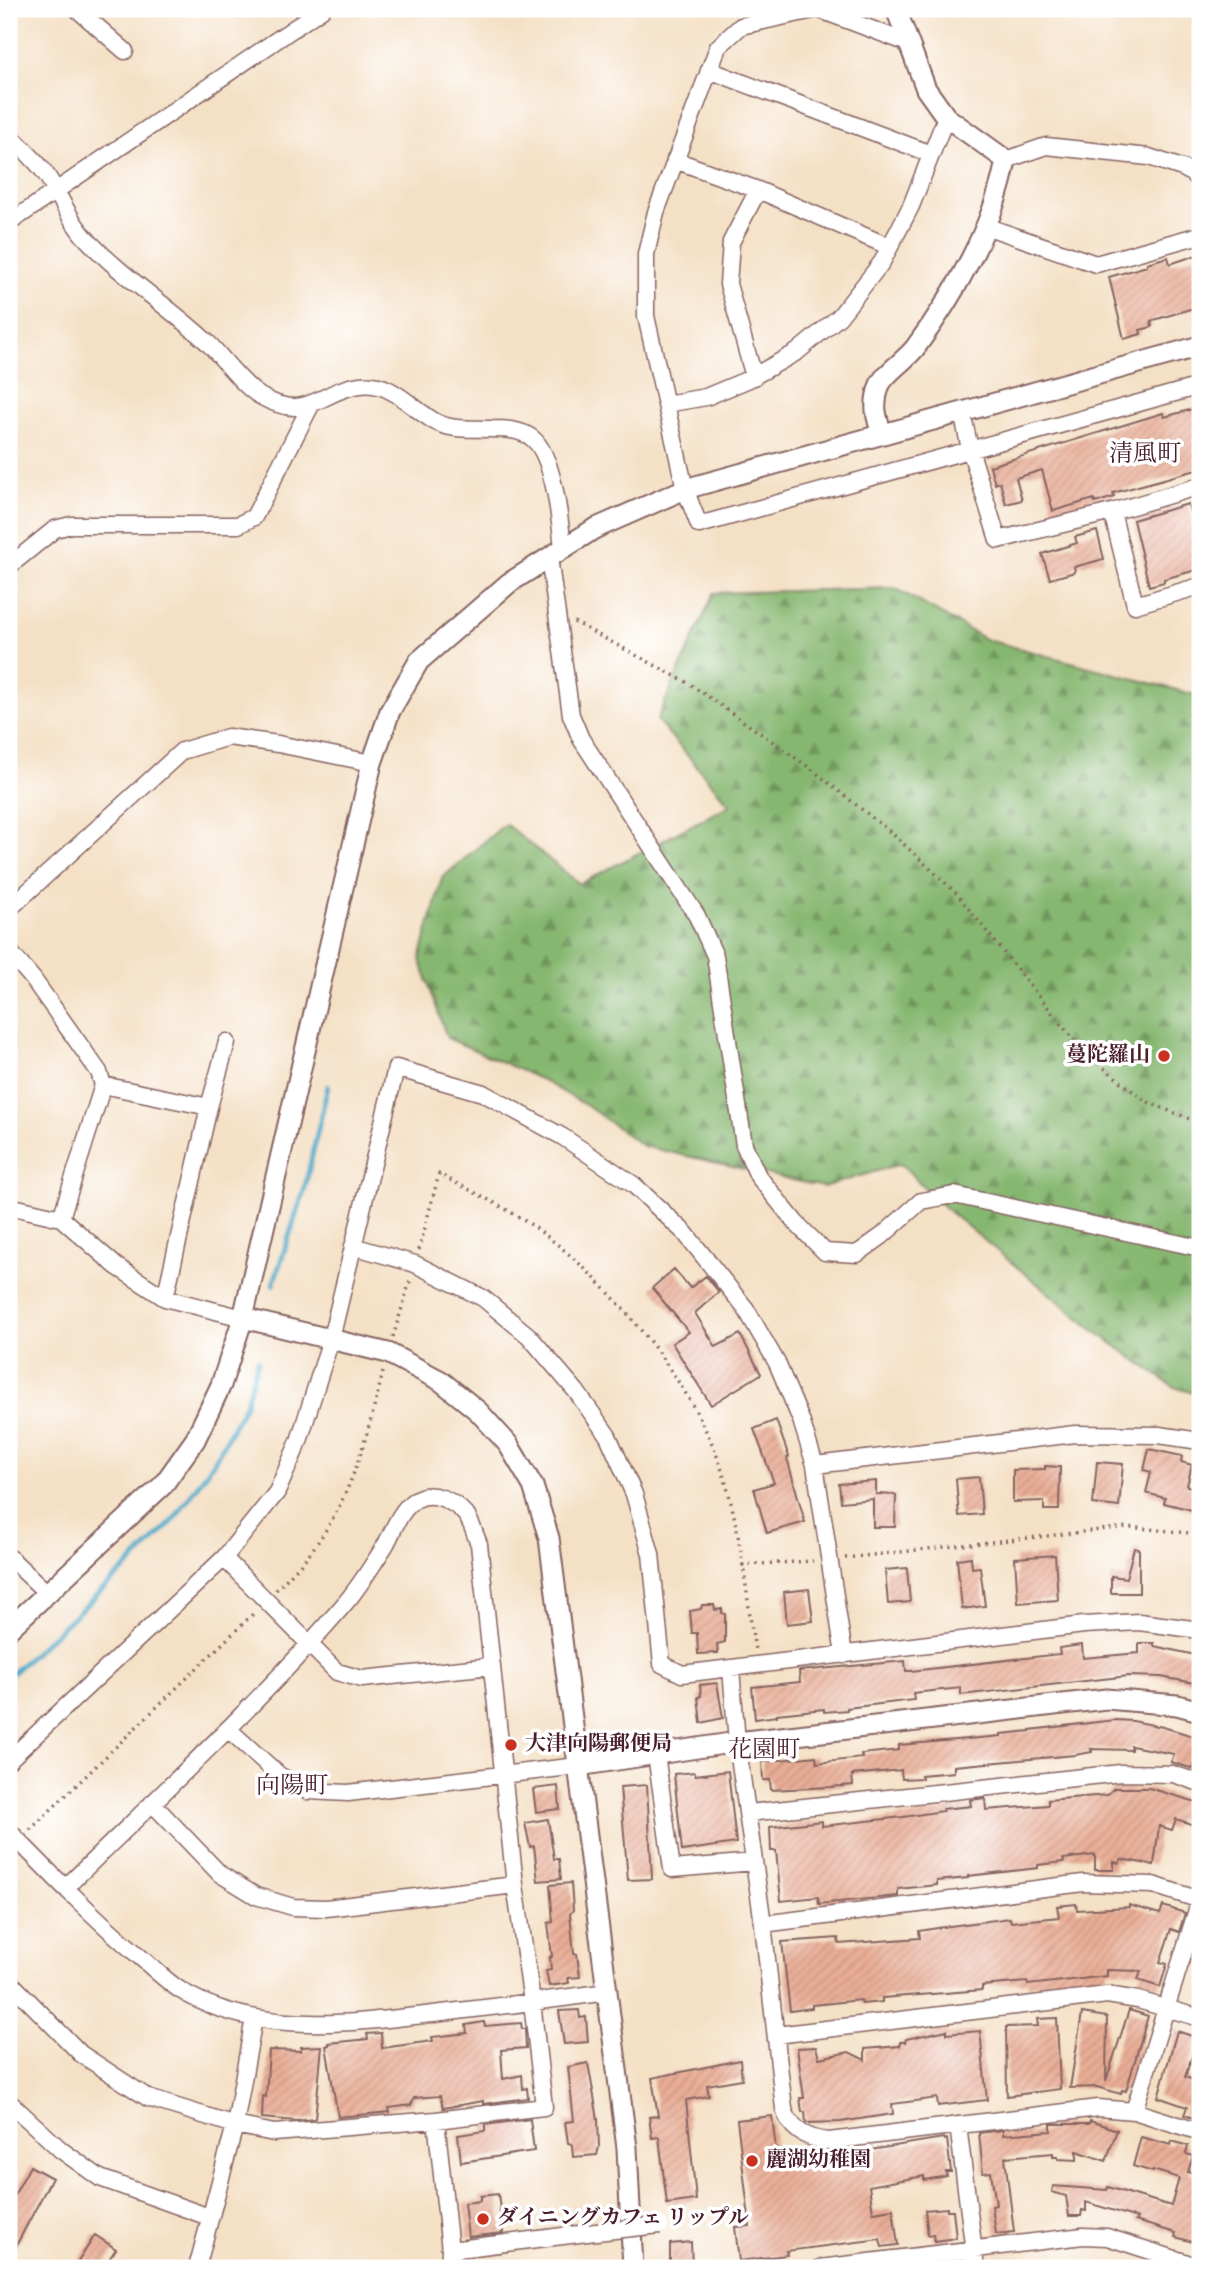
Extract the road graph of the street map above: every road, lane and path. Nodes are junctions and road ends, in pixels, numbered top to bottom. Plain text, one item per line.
1 (77, 9) edge
2 (322, 9) edge
3 (896, 9) edge
4 (908, 44) junction
5 (125, 51) dead end
6 (709, 70) junction
7 (946, 117) junction
8 (9, 134) edge
9 (931, 154) junction
10 (675, 160) junction
11 (1006, 160) junction
12 (1200, 179) edge
13 (758, 190) junction
14 (57, 191) junction
15 (9, 223) edge
16 (985, 226) junction
17 (1200, 235) edge
18 (890, 247) junction
19 (1200, 346) edge
20 (754, 377) junction
21 (1200, 386) edge
22 (666, 404) junction
23 (311, 405) junction
24 (962, 412) junction
25 (881, 434) junction
26 (970, 449) junction
27 (1200, 486) edge
28 (685, 489) junction
29 (1112, 512) junction
30 (556, 552) junction
31 (9, 566) edge
32 (1200, 586) edge
33 (557, 612) junction
34 (372, 763) junction
35 (9, 909) edge
36 (9, 951) edge
37 (227, 1042) dead end
38 (103, 1085) junction
39 (209, 1108) junction
40 (1200, 1123) edge
41 (9, 1206) edge
42 (61, 1218) junction
43 (353, 1246) junction
44 (1200, 1248) edge
45 (415, 1264) junction
46 (165, 1298) junction
47 (243, 1318) junction
48 (331, 1339) junction
49 (388, 1353) junction
50 (1200, 1441) edge
51 (815, 1465) junction
52 (1200, 1534) edge
53 (9, 1557) edge
54 (225, 1558) junction
55 (831, 1560) junction
56 (742, 1565) junction
57 (46, 1592) junction
58 (267, 1600) junction
59 (9, 1629) edge
60 (1200, 1630) edge
61 (309, 1643) junction
62 (844, 1655) junction
63 (492, 1666) junction
64 (757, 1666) junction
65 (731, 1669) junction
66 (1200, 1711) edge
67 (228, 1729) junction
68 (737, 1742) junction
69 (656, 1754) junction
70 (9, 1760) edge
71 (578, 1766) junction
72 (504, 1773) junction
73 (1200, 1783) edge
74 (152, 1803) junction
75 (748, 1813) junction
76 (14, 1836) edge
77 (754, 1862) junction
78 (515, 1885) junction
79 (65, 1888) junction
80 (1200, 1900) edge
81 (763, 1924) junction
82 (9, 1981) edge
83 (608, 1992) junction
84 (533, 2002) junction
85 (1165, 2007) junction
86 (254, 2018) junction
87 (1200, 2018) edge
88 (776, 2035) junction
89 (9, 2102) edge
90 (1134, 2110) junction
91 (436, 2120) junction
92 (958, 2125) junction
93 (235, 2126) junction
94 (1200, 2132) edge
95 (209, 2217) junction
96 (660, 2225) dead end
97 (973, 2249) junction
98 (450, 2250) junction
99 (854, 2266) edge
100 (1200, 2267) edge
101 (197, 2268) edge
102 (449, 2268) edge
103 (633, 2268) edge
104 (820, 2268) edge
105 (976, 2268) edge

1 - 5 street
2 - 14 street
3 - 4 street
4 - 6 street
4 - 7 street
6 - 9 street
6 - 10 street
7 - 9 street
7 - 11 street
8 - 14 street
9 - 18 street
10 - 13 street
10 - 22 street
11 - 12 street
11 - 16 street
13 - 18 street
13 - 20 street
14 - 15 street
14 - 23 street
16 - 17 street
16 - 25 street
18 - 20 street
19 - 24 street
20 - 22 street
21 - 26 street
22 - 28 street
23 - 30 street
23 - 31 street
24 - 25 street
24 - 26 street
25 - 28 street
26 - 28 street
26 - 29 street
27 - 29 street
28 - 30 street
29 - 32 street
30 - 33 street
30 - 34 street
33 - 40 path
33 - 44 street
34 - 35 street
34 - 47 street
36 - 38 street
37 - 39 street
38 - 39 street
38 - 42 street
39 - 46 street
41 - 42 street
42 - 46 street
43 - 45 street
43 - 48 street
43 - 51 street
45 - 49 path
45 - 56 path
45 - 65 street
46 - 47 street
47 - 48 street
47 - 57 street
48 - 49 street
48 - 54 street
49 - 58 path
49 - 71 street
50 - 51 street
51 - 55 street
52 - 55 path
53 - 57 street
54 - 58 street
54 - 70 street
55 - 56 path
55 - 62 street
56 - 64 path
57 - 59 street
58 - 61 street
58 - 76 path
60 - 62 street
61 - 63 street
61 - 63 street
61 - 67 street
62 - 64 street
63 - 72 street
64 - 65 street
65 - 68 street
66 - 68 street
67 - 72 street
67 - 74 street
68 - 69 street
68 - 75 street
69 - 71 street
69 - 77 street
71 - 72 street
71 - 83 street
72 - 78 street
73 - 75 street
74 - 78 street
74 - 79 street
75 - 77 street
76 - 79 street
77 - 81 street
78 - 84 street
79 - 86 street
80 - 81 street
80 - 85 street
81 - 88 street
82 - 93 street
83 - 84 street
83 - 103 street
84 - 86 street
84 - 91 street
85 - 87 street
85 - 88 street
85 - 90 street
86 - 93 street
88 - 92 street
89 - 95 street
90 - 92 street
90 - 94 street
91 - 93 street
91 - 98 street
92 - 97 street
93 - 95 street
95 - 101 street
96 - 98 street, bridge
97 - 99 street
97 - 100 street
97 - 105 street
98 - 102 street
99 - 104 street

